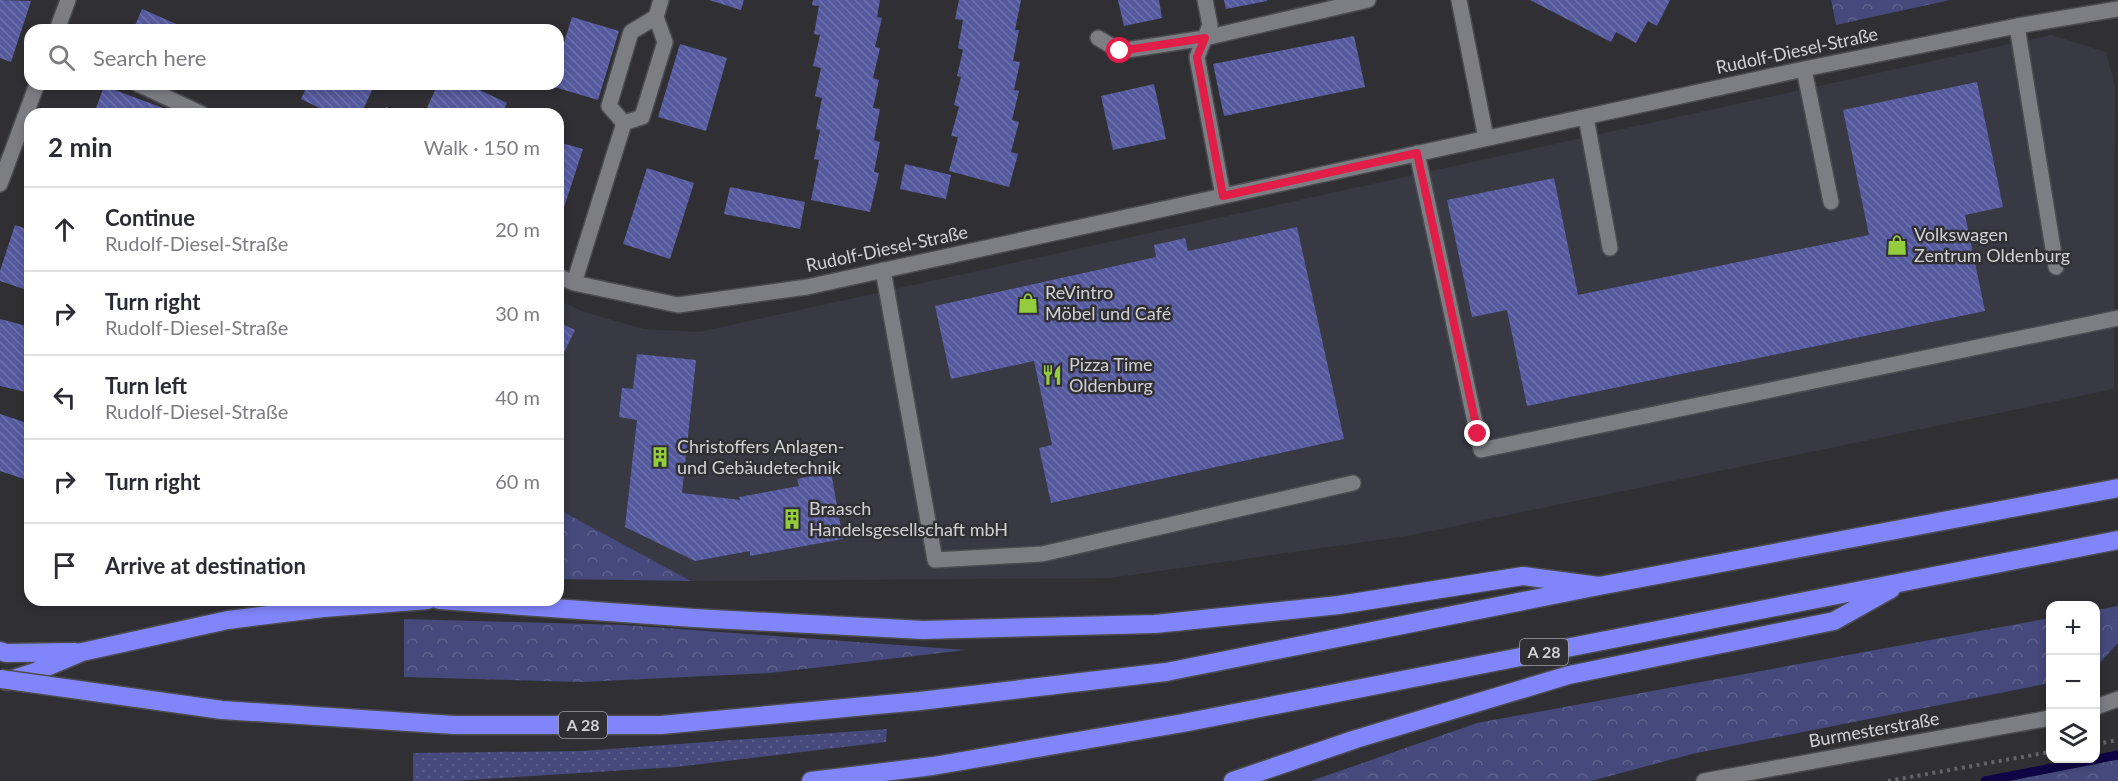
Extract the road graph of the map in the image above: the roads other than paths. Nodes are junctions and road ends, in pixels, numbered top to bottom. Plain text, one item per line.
1 (68, 0) edge
2 (662, 0) edge
3 (1205, 0) edge
4 (1368, 0) edge
5 (1460, 0) edge
6 (2118, 9) edge
7 (656, 17) junction
8 (59, 24) edge
9 (2017, 26) junction
10 (1098, 38) dead end
11 (1205, 38) junction
12 (1804, 69) junction
13 (35, 90) edge
14 (151, 90) edge
15 (28, 108) edge
16 (189, 108) edge
17 (1586, 117) junction
18 (24, 119) edge
19 (624, 123) junction
20 (1486, 138) junction
21 (1417, 153) junction
22 (0, 184) edge
23 (1223, 196) junction
24 (1831, 202) dead end
25 (1610, 248) dead end
26 (2056, 267) dead end
27 (883, 270) junction
28 (564, 279) edge
29 (574, 283) junction
30 (2118, 318) edge
31 (1353, 483) dead end
32 (2118, 488) edge
33 (2118, 540) edge
34 (1906, 580) junction
35 (1599, 586) junction
36 (349, 606) edge
37 (524, 606) edge
38 (0, 651) edge
39 (82, 652) junction
40 (0, 681) edge
41 (2118, 699) edge
42 (2100, 705) edge
43 (2046, 719) edge
44 (811, 781) edge
45 (1233, 781) edge
46 (1704, 781) edge

1 - 8 street
2 - 7 street
3 - 11 street
4 - 11 street
5 - 20 street
6 - 9 street, Rudolf-Diesel-Straße
7 - 19 street
7 - 19 street
9 - 12 street, Rudolf-Diesel-Straße
9 - 26 street
10 - 11 street
11 - 23 street
12 - 17 street, Rudolf-Diesel-Straße
12 - 24 street
13 - 15 street
14 - 16 street
17 - 20 street, Rudolf-Diesel-Straße
17 - 25 street
18 - 22 street
19 - 29 street
20 - 21 street, Rudolf-Diesel-Straße
21 - 23 street, Rudolf-Diesel-Straße
21 - 30 street
23 - 27 street, Rudolf-Diesel-Straße
27 - 29 street, Rudolf-Diesel-Straße
27 - 31 street
28 - 29 street, Rudolf-Diesel-Straße
32 - 35 highway, A 28
33 - 34 highway, A 28
34 - 44 highway, A 28
34 - 45 highway
35 - 37 highway
35 - 40 highway, A 28, bridge
36 - 39 highway
38 - 39 highway
39 - 40 highway
41 - 42 street
43 - 46 street, Burmesterstraße

